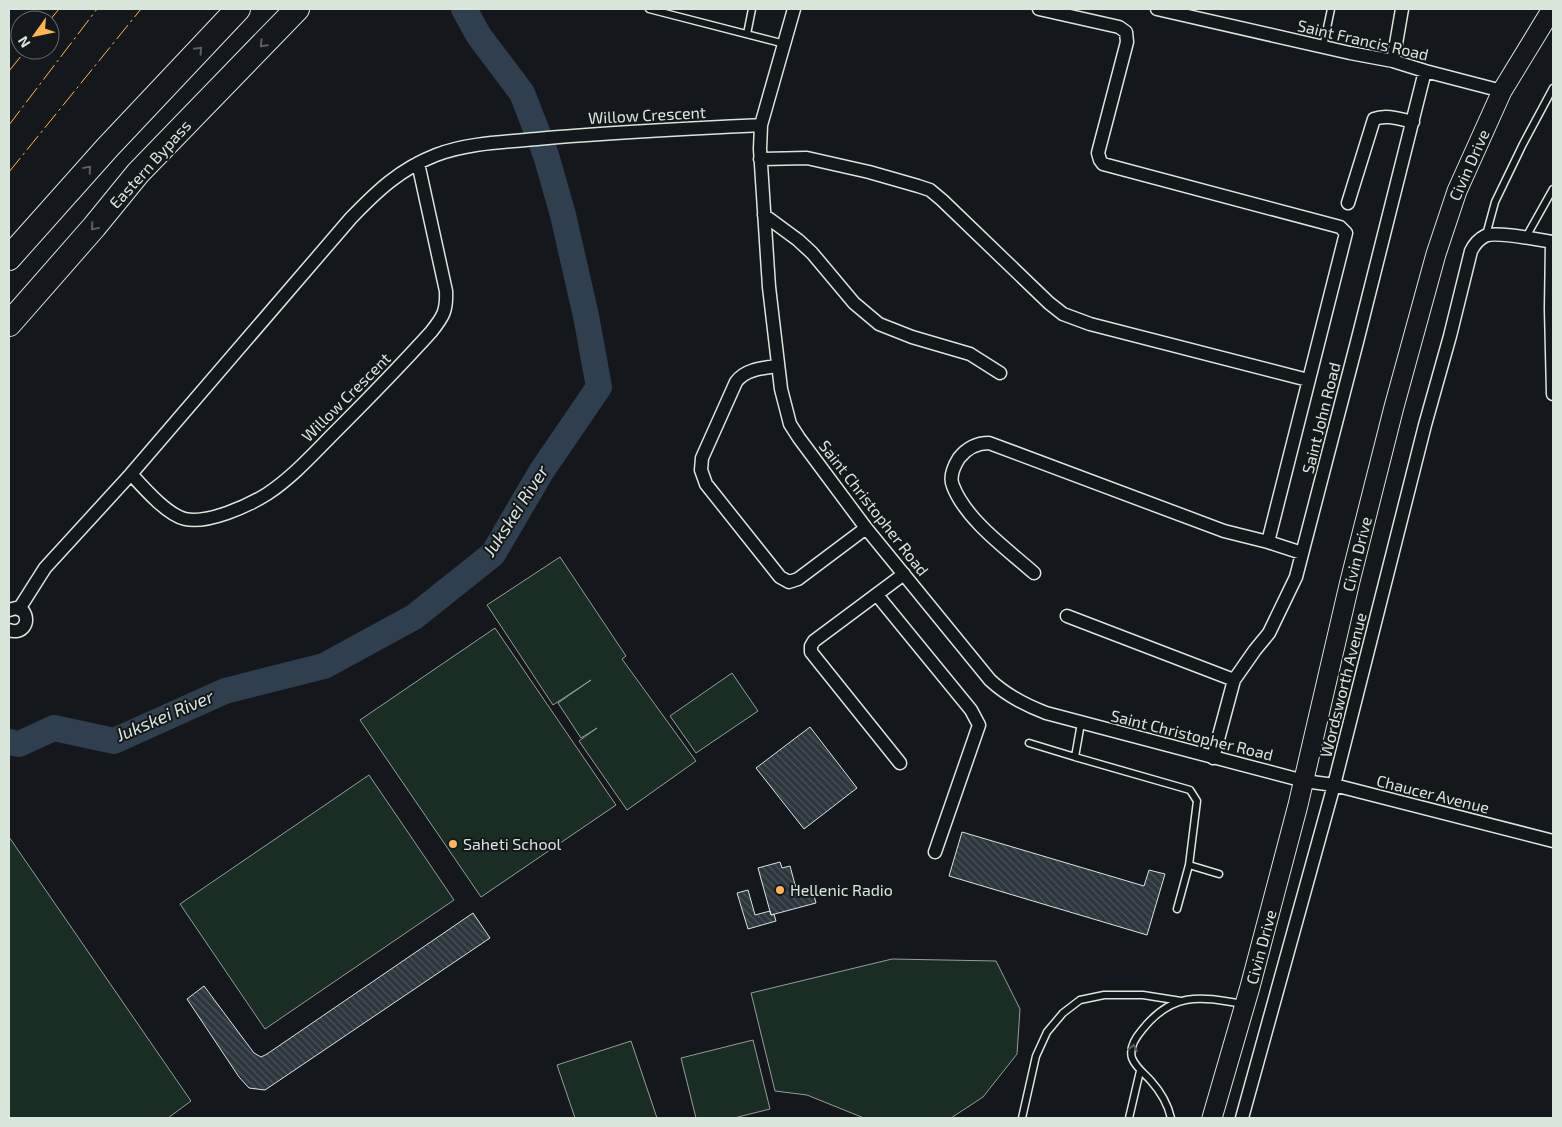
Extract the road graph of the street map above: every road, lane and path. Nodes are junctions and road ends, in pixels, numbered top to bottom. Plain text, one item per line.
1 (238, 9) edge
2 (297, 9) edge
3 (649, 9) edge
4 (752, 9) edge
5 (794, 9) edge
6 (1038, 9) edge
7 (1331, 9) edge
8 (1402, 9) edge
9 (1552, 9) edge
10 (1164, 10) edge
11 (747, 34) junction
12 (785, 44) junction
13 (1324, 47) junction
14 (1393, 61) junction
15 (1425, 71) junction
16 (1553, 88) edge
17 (1502, 91) junction
18 (1413, 122) junction
19 (761, 125) junction
20 (760, 159) junction
21 (418, 163) junction
22 (1553, 190) edge
23 (1348, 203) dead end
24 (764, 215) junction
25 (1486, 235) junction
26 (1525, 238) junction
27 (1553, 242) edge
28 (9, 258) edge
29 (9, 324) edge
30 (778, 366) junction
31 (1000, 374) dead end
32 (1308, 380) junction
33 (1553, 394) edge
34 (131, 474) junction
35 (866, 528) junction
36 (1268, 542) junction
37 (1302, 553) junction
38 (1034, 573) dead end
39 (904, 574) junction
40 (876, 594) junction
41 (14, 609) edge
42 (1067, 616) dead end
43 (9, 630) edge
44 (1234, 680) junction
45 (1081, 723) junction
46 (1029, 743) dead end
47 (1075, 757) junction
48 (1213, 758) junction
49 (900, 763) dead end
50 (1304, 781) junction
51 (1334, 785) junction
52 (1553, 842) edge
53 (935, 852) dead end
54 (1189, 865) junction
55 (1219, 874) dead end
56 (1177, 910) dead end
57 (1181, 1001) junction
58 (1245, 1004) junction
59 (1140, 1071) junction
60 (1022, 1118) edge
61 (1129, 1118) edge
62 (1171, 1118) edge
63 (1212, 1118) edge
64 (1242, 1118) edge

28 -> 1 highway
2 -> 29 highway, Eastern Bypass
3 - 11 lane
4 - 11 lane
5 - 12 street, Saint Christopher Road
6 - 32 street
7 - 13 lane
8 - 14 street
9 - 17 main road, Civin Drive
10 - 13 street, Saint Francis Road
11 - 12 lane
12 - 19 street, Saint Christopher Road
13 - 14 street, Saint Francis Road
14 - 15 street, Saint Francis Road
15 - 17 street, Saint Francis Road
15 - 18 street, Saint John Road
16 - 25 lane
17 - 50 main road, Civin Drive
18 - 23 street
18 - 37 street, Saint John Road
19 - 20 street, Saint Christopher Road
19 - 21 street, Willow Crescent
20 - 24 street, Saint Christopher Road
20 - 32 street
21 - 34 street, Willow Crescent
21 - 34 street, Willow Crescent
22 - 26 lane
24 - 30 street, Saint Christopher Road
24 - 31 street
25 - 26 street
25 - 51 street, Wordsworth Avenue
26 - 27 street
27 - 33 street
30 - 35 street, Saint Christopher Road
30 - 35 street
32 - 36 street
34 - 41 street, Willow Crescent
35 - 39 street, Saint Christopher Road
36 - 37 street
36 - 38 street
37 - 44 street, Saint John Road
39 - 40 street
39 - 45 street, Saint Christopher Road
40 - 49 street
40 - 53 street
41 - 43 street, Willow Crescent
42 - 44 street
44 - 48 street, Saint John Road
45 - 47 lane
45 - 48 street, Saint Christopher Road
46 - 47 lane
47 - 54 lane
48 - 50 street, Saint Christopher Road
50 - 51 street, Chaucer Avenue
50 - 58 main road, Civin Drive
51 - 52 street, Chaucer Avenue
51 - 64 street, Wordsworth Avenue
54 - 55 lane
54 - 56 lane
57 - 58 lane
59 -> 57 lane
57 - 60 lane
58 - 63 main road, Civin Drive
59 - 61 lane
59 - 62 lane

